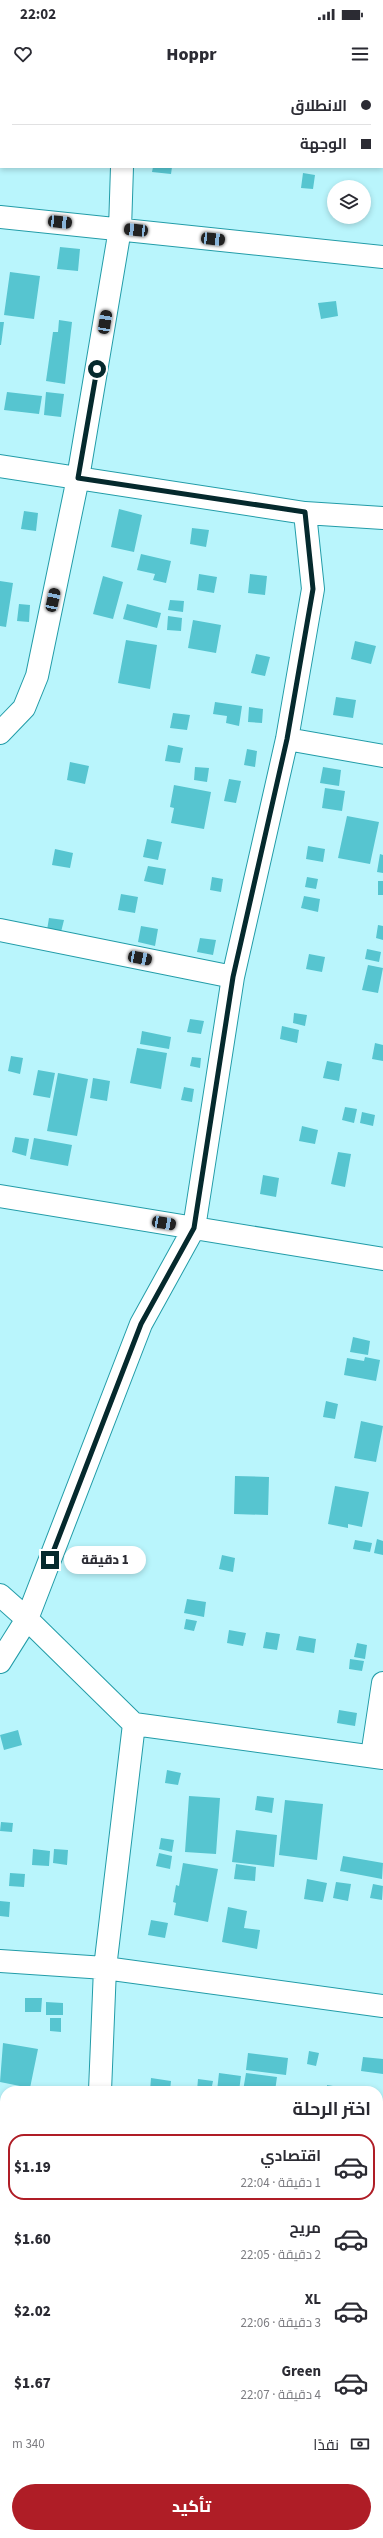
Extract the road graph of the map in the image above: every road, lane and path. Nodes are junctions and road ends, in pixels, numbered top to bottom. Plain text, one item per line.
1 (122, 168) edge
2 (0, 216) edge
3 (120, 229) junction
4 (383, 257) edge
5 (0, 466) edge
6 (78, 478) junction
7 (305, 512) junction
8 (383, 518) edge
9 (0, 734) edge
10 (287, 739) junction
11 (383, 756) edge
12 (0, 930) edge
13 (233, 977) junction
14 (0, 1196) edge
15 (194, 1228) junction
16 (383, 1259) edge
17 (0, 1595) edge
18 (27, 1618) junction
19 (0, 1662) edge
20 (383, 1683) edge
21 (134, 1724) junction
22 (377, 1757) edge
23 (0, 1961) edge
24 (105, 1968) junction
25 (383, 2006) edge
26 (100, 2086) edge

1 - 3 street
2 - 3 street
3 - 4 street
3 - 6 street
5 - 6 street
6 - 7 street
6 - 9 street
7 - 8 street
7 - 10 street
10 - 11 street
10 - 13 street
12 - 13 street
13 - 15 street
14 - 15 street
15 - 16 street
15 - 18 street
17 - 18 street
18 - 19 street
18 - 21 street
20 - 22 street
21 - 22 street
21 - 24 street
23 - 24 street
24 - 25 street
24 - 26 street

